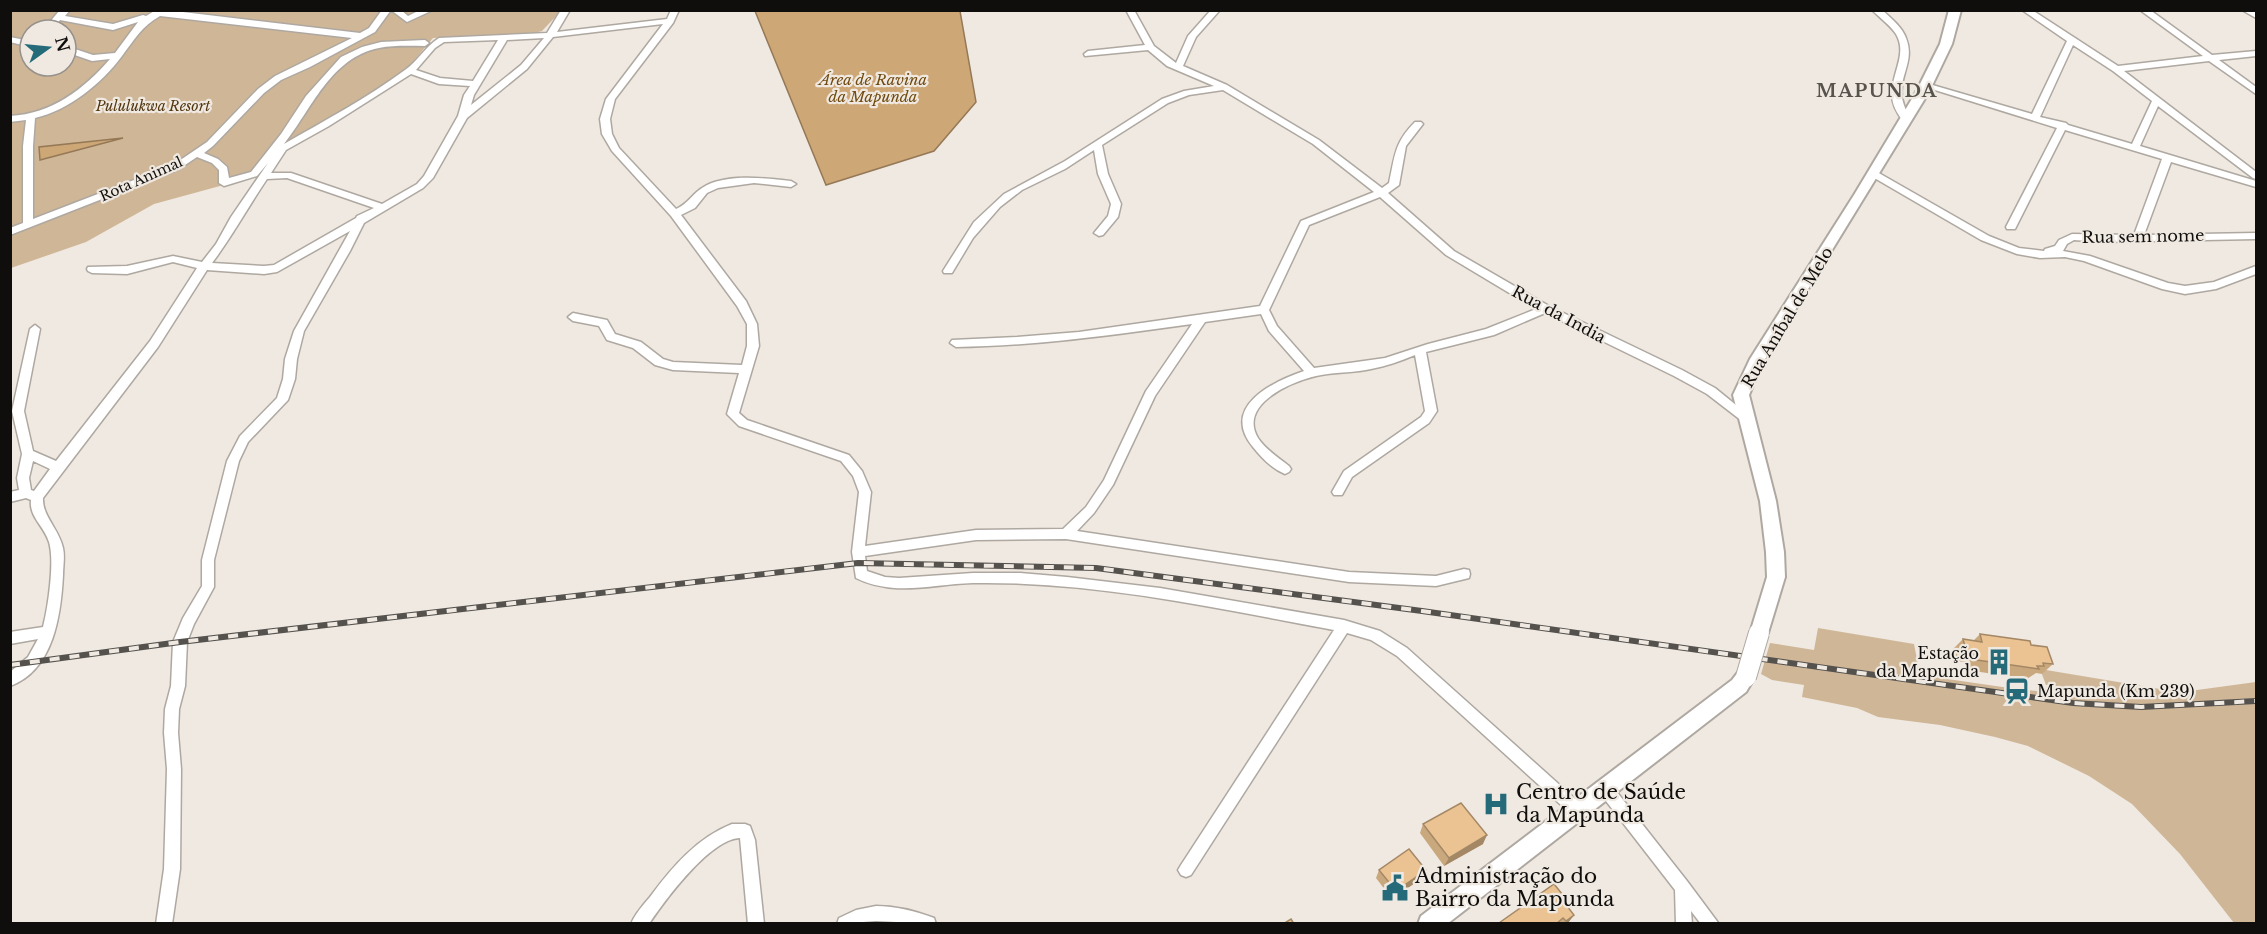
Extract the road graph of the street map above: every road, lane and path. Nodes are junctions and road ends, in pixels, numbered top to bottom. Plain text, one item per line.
1 (387, 10) edge
2 (395, 10) edge
3 (429, 10) edge
4 (566, 10) edge
5 (675, 10) edge
6 (1130, 10) edge
7 (1216, 10) edge
8 (1876, 10) edge
9 (1955, 10) edge
10 (2026, 10) edge
11 (2144, 10) edge
12 (2246, 10) edge
13 (160, 12) edge
14 (62, 14) edge
15 (2256, 16) edge
16 (148, 20) junction
17 (670, 21) junction
18 (361, 36) junction
19 (549, 36) junction
20 (504, 37) junction
21 (2072, 39) junction
22 (425, 43) dead end
23 (1149, 47) junction
24 (78, 53) edge
25 (2256, 53) edge
26 (1088, 54) dead end
27 (118, 55) junction
28 (2207, 57) junction
29 (1179, 66) junction
30 (2116, 69) junction
31 (410, 71) junction
32 (476, 84) junction
33 (1926, 86) junction
34 (1224, 87) junction
35 (2256, 91) edge
36 (2156, 101) junction
37 (463, 116) junction
38 (2035, 117) junction
39 (10, 119) edge
40 (31, 119) junction
41 (1906, 120) junction
42 (1418, 124) dead end
43 (2063, 125) junction
44 (1097, 144) junction
45 (2135, 147) junction
46 (196, 153) junction
47 (276, 156) junction
48 (2168, 157) junction
49 (1874, 174) junction
50 (288, 175) junction
51 (265, 176) junction
52 (2256, 176) edge
53 (790, 184) dead end
54 (2256, 184) edge
55 (1382, 193) junction
56 (381, 207) junction
57 (675, 214) junction
58 (361, 218) junction
59 (28, 226) junction
60 (2012, 227) dead end
61 (10, 232) edge
62 (1099, 234) dead end
63 (2139, 235) dead end
64 (2256, 236) edge
65 (2036, 254) junction
66 (204, 266) junction
67 (92, 269) dead end
68 (2256, 270) edge
69 (948, 271) dead end
70 (1545, 309) junction
71 (1264, 310) junction
72 (573, 316) dead end
73 (1200, 319) junction
74 (34, 328) dead end
75 (956, 344) dead end
76 (1420, 350) junction
77 (746, 369) junction
78 (1312, 373) junction
79 (1746, 418) junction
80 (28, 454) junction
81 (58, 467) junction
82 (1286, 469) dead end
83 (17, 477) edge
84 (1338, 492) dead end
85 (32, 495) junction
86 (10, 496) edge
87 (1066, 534) junction
88 (858, 552) junction
89 (1464, 574) dead end
90 (1344, 626) junction
91 (48, 633) junction
92 (10, 638) edge
93 (10, 680) edge
94 (1604, 787) junction
95 (1577, 810) junction
96 (1186, 870) dead end
97 (1682, 885) junction
98 (164, 924) edge
99 (639, 924) edge
100 (756, 924) edge
101 (845, 924) edge
102 (928, 924) edge
103 (1429, 924) edge
104 (1684, 924) edge
105 (1711, 924) edge

1 - 18 street, Rota Animal
2 - 3 street
4 - 19 street
5 - 17 street
6 - 23 street
7 - 29 street
8 - 41 street
9 - 33 street, Rua Aníbal de Melo
10 - 21 street
11 - 28 street
12 - 15 street
13 - 16 street
13 - 18 street
14 - 16 street
16 - 27 street
17 - 19 street
17 - 57 street
18 - 46 street, Rota Animal
19 - 20 street
19 - 37 street
20 - 31 street
20 - 32 street
21 - 30 street
21 - 38 street
22 - 46 street
23 - 26 street
23 - 29 street, Rua da India
24 - 27 street
25 - 28 street
27 - 40 street
28 - 30 street
28 - 35 street
29 - 34 street, Rua da India
30 - 36 street
31 - 32 street
31 - 47 street
32 - 37 street
33 - 38 street
33 - 41 street, Rua Aníbal de Melo
34 - 44 street
34 - 55 street, Rua da India
36 - 45 street
36 - 52 street
37 - 56 street
38 - 43 street
39 - 40 street
40 - 59 street
41 - 49 street, Rua Aníbal de Melo
42 - 55 street
43 - 45 street
43 - 60 street
44 - 62 street
44 - 69 street
45 - 48 street
46 - 59 street, Rota Animal
47 - 50 street
47 - 51 street
48 - 54 street
48 - 63 street
49 - 65 street
49 - 79 street, Rua Aníbal de Melo
50 - 51 street
50 - 56 street
51 - 66 street
53 - 57 street
55 - 70 street, Rua da India
55 - 71 street
56 - 58 street
57 - 77 street
58 - 66 street
58 - 98 street
59 - 61 street, Rota Animal
64 - 65 street, Rua sem nome
65 - 68 street
66 - 67 street
66 - 81 street
70 - 76 street
70 - 79 street, Rua da India
71 - 73 street
71 - 78 street
72 - 77 street
73 - 75 street
73 - 87 street
74 - 80 street
76 - 78 street
76 - 84 street
77 - 88 street
78 - 82 street
79 - 94 street, Rua Aníbal de Melo, bridge
80 - 81 street
80 - 83 street
81 - 85 street
83 - 85 street
85 - 86 street
85 - 91 street
87 - 88 street
87 - 89 street
88 - 90 street
90 - 95 street
90 - 96 street
91 - 92 street
91 - 93 street
94 - 95 street, Rua Aníbal de Melo
94 - 97 street
95 - 103 street, Rua Aníbal de Melo
97 - 104 street
97 - 105 street
99 - 100 street
101 - 102 street

